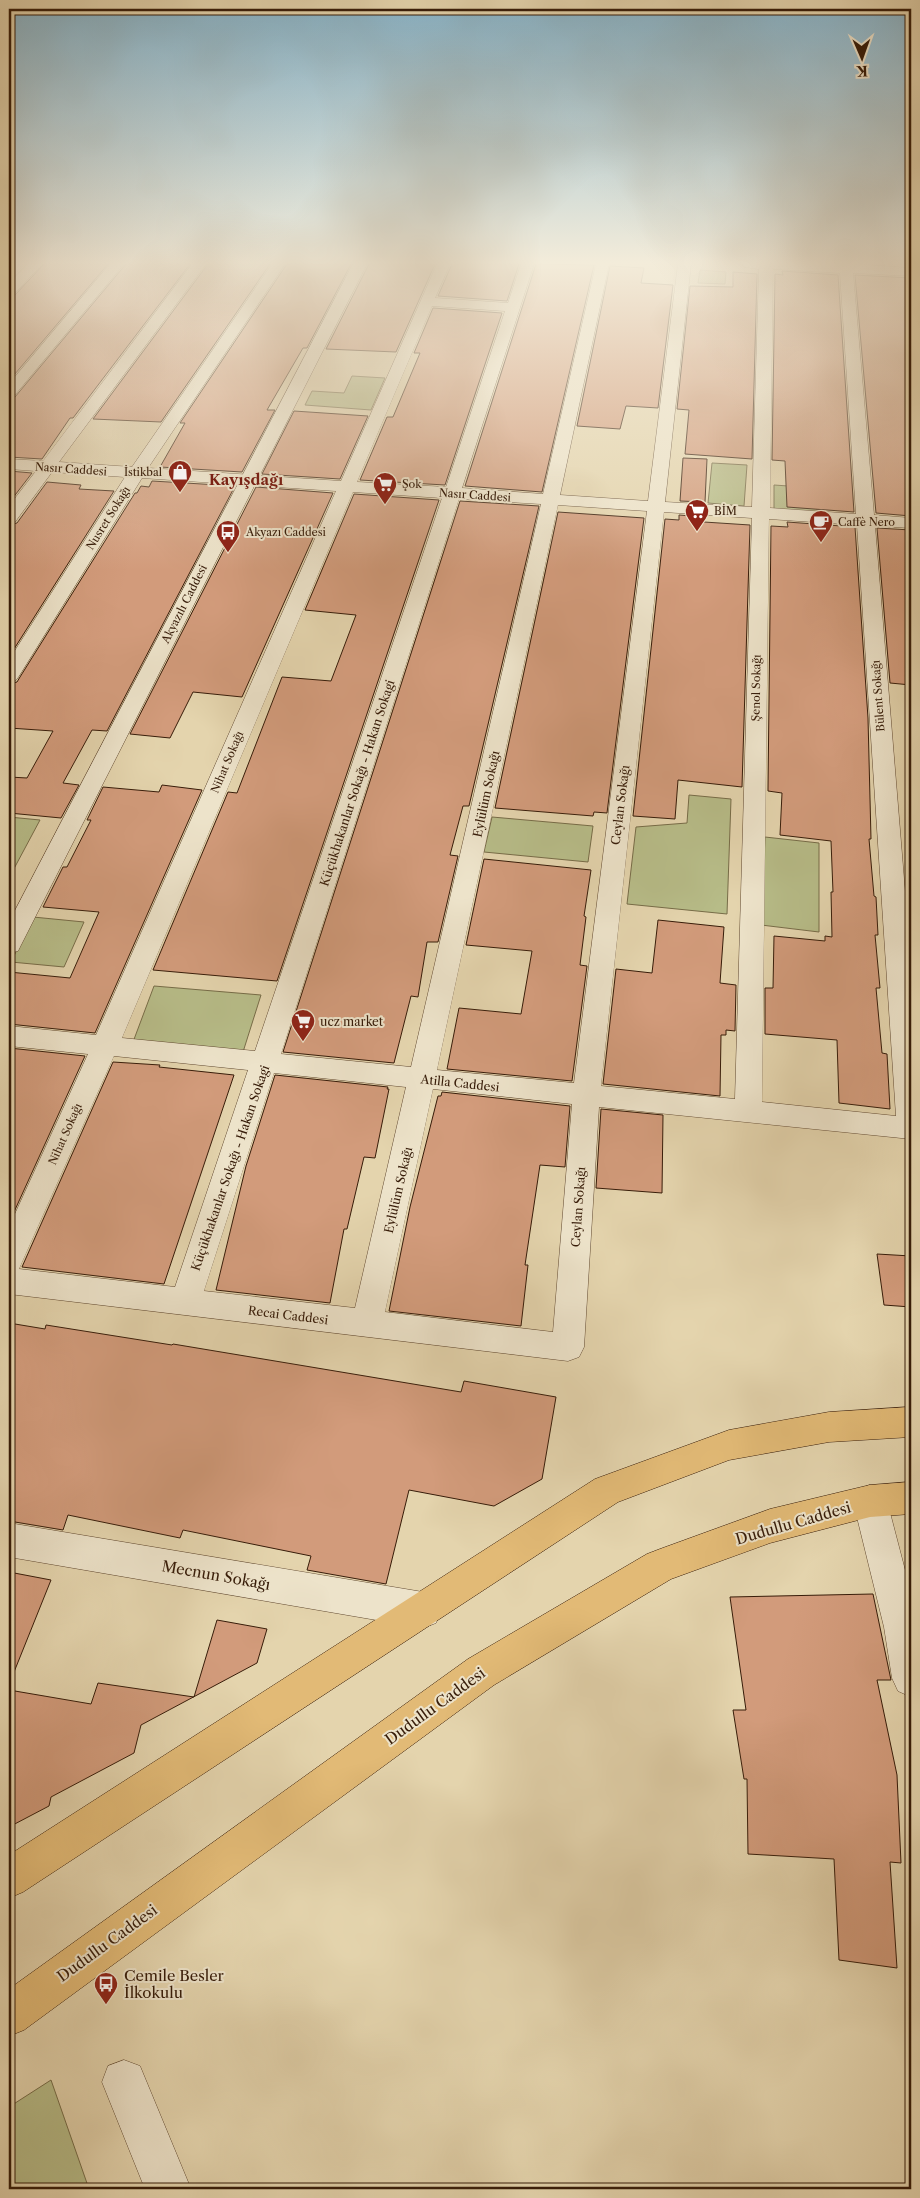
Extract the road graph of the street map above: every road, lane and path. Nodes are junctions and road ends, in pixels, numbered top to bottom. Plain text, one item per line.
1 (31, 367) edge
2 (122, 367) edge
3 (209, 367) edge
4 (307, 367) edge
5 (399, 367) edge
6 (494, 367) edge
7 (580, 367) edge
8 (672, 367) edge
9 (760, 367) edge
10 (854, 367) edge
11 (9, 393) edge
12 (9, 464) edge
13 (46, 467) junction
14 (136, 473) junction
15 (248, 481) junction
16 (346, 487) junction
17 (452, 494) junction
18 (551, 500) junction
19 (655, 507) junction
20 (760, 513) junction
21 (9, 518) edge
22 (865, 520) junction
23 (911, 523) edge
24 (9, 676) edge
25 (9, 945) edge
26 (9, 1036) edge
27 (105, 1046) junction
28 (266, 1063) junction
29 (423, 1079) junction
30 (586, 1095) junction
31 (748, 1112) junction
32 (911, 1128) edge
33 (9, 1260) edge
34 (9, 1281) edge
35 (185, 1303) junction
36 (367, 1324) junction
37 (568, 1347) joint
38 (911, 1422) edge
39 (911, 1498) edge
40 (870, 1501) junction
41 (9, 1540) edge
42 (423, 1610) junction
43 (911, 1678) edge
44 (9, 1878) edge
45 (9, 2015) edge
46 (124, 2082) dead end
47 (168, 2189) edge

1 - 11 street
2 - 13 street
3 - 14 street, Nusret Sokağı
4 - 15 street, Akyazılı Caddesi
5 - 16 street, Nihat Sokağı
6 - 17 street, Küçükhakanlar Sokağı - Hakan Sokagi
7 - 18 street, Eylülüm Sokağı
8 - 19 street, Ceylan Sokağı
9 - 20 street, Şenol Sokağı
10 - 22 street, Bülent Sokağı
12 - 13 street, Nasır Caddesi
13 - 14 street, Nasır Caddesi
13 - 21 street
14 - 15 street, Nasır Caddesi
14 - 24 street, Nusret Sokağı
15 - 16 street, Nasır Caddesi
15 - 25 street, Akyazılı Caddesi
16 - 17 street, Nasır Caddesi
16 - 27 street, Nihat Sokağı
17 - 18 street, Nasır Caddesi
17 - 28 street, Küçükhakanlar Sokağı - Hakan Sokagi
18 - 19 street, Nasır Caddesi
18 - 29 street, Eylülüm Sokağı
19 - 20 street, Nasır Caddesi
19 - 30 street, Ceylan Sokağı
20 - 22 street, Nasır Caddesi
20 - 31 street, Şenol Sokağı
22 - 23 street, Nasır Caddesi
22 - 32 street, Bülent Sokağı
26 - 27 street, Atilla Caddesi
27 - 28 street, Atilla Caddesi
27 - 33 street, Nihat Sokağı
28 - 29 street, Atilla Caddesi
28 - 35 street, Küçükhakanlar Sokağı - Hakan Sokagi
29 - 30 street, Atilla Caddesi
29 - 36 street, Eylülüm Sokağı
30 - 31 street, Atilla Caddesi
30 - 37 street, Ceylan Sokağı
31 - 32 street, Atilla Caddesi
34 - 35 street, Recai Caddesi
35 - 36 street, Recai Caddesi
36 - 37 street, Recai Caddesi
38 - 42 main road
39 - 40 main road, Dudullu Caddesi
40 - 43 street
40 - 45 main road, Dudullu Caddesi
41 - 42 street, Mecnun Sokağı
42 - 44 main road
46 - 47 street

